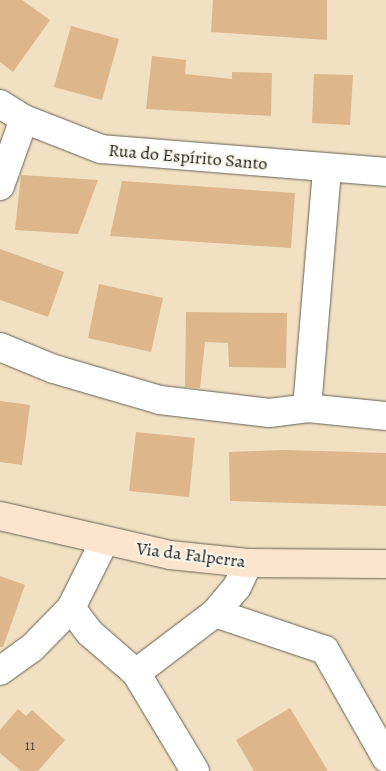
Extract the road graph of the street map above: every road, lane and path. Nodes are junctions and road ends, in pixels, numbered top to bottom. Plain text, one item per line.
1 (0, 104) edge
2 (24, 119) junction
3 (327, 170) junction
4 (386, 172) edge
5 (0, 186) edge
6 (0, 347) edge
7 (307, 408) junction
8 (386, 416) edge
9 (0, 516) edge
10 (104, 542) junction
11 (248, 563) junction
12 (386, 564) edge
13 (71, 608) junction
14 (214, 613) junction
15 (0, 671) edge
16 (136, 673) junction
17 (386, 758) edge
18 (195, 771) edge

1 - 2 street, Rua do Espírito Santo
2 - 3 street, Rua do Espírito Santo
2 - 5 street
3 - 4 street, Rua do Espírito Santo
3 - 7 street
6 - 7 street
7 - 8 street
9 - 10 main road, Via da Falperra
10 - 11 main road, Via da Falperra
10 - 13 street
11 - 12 main road, Via da Falperra
11 - 14 street
13 - 15 street
13 - 16 street
14 - 16 street
14 - 17 street
16 - 18 street

